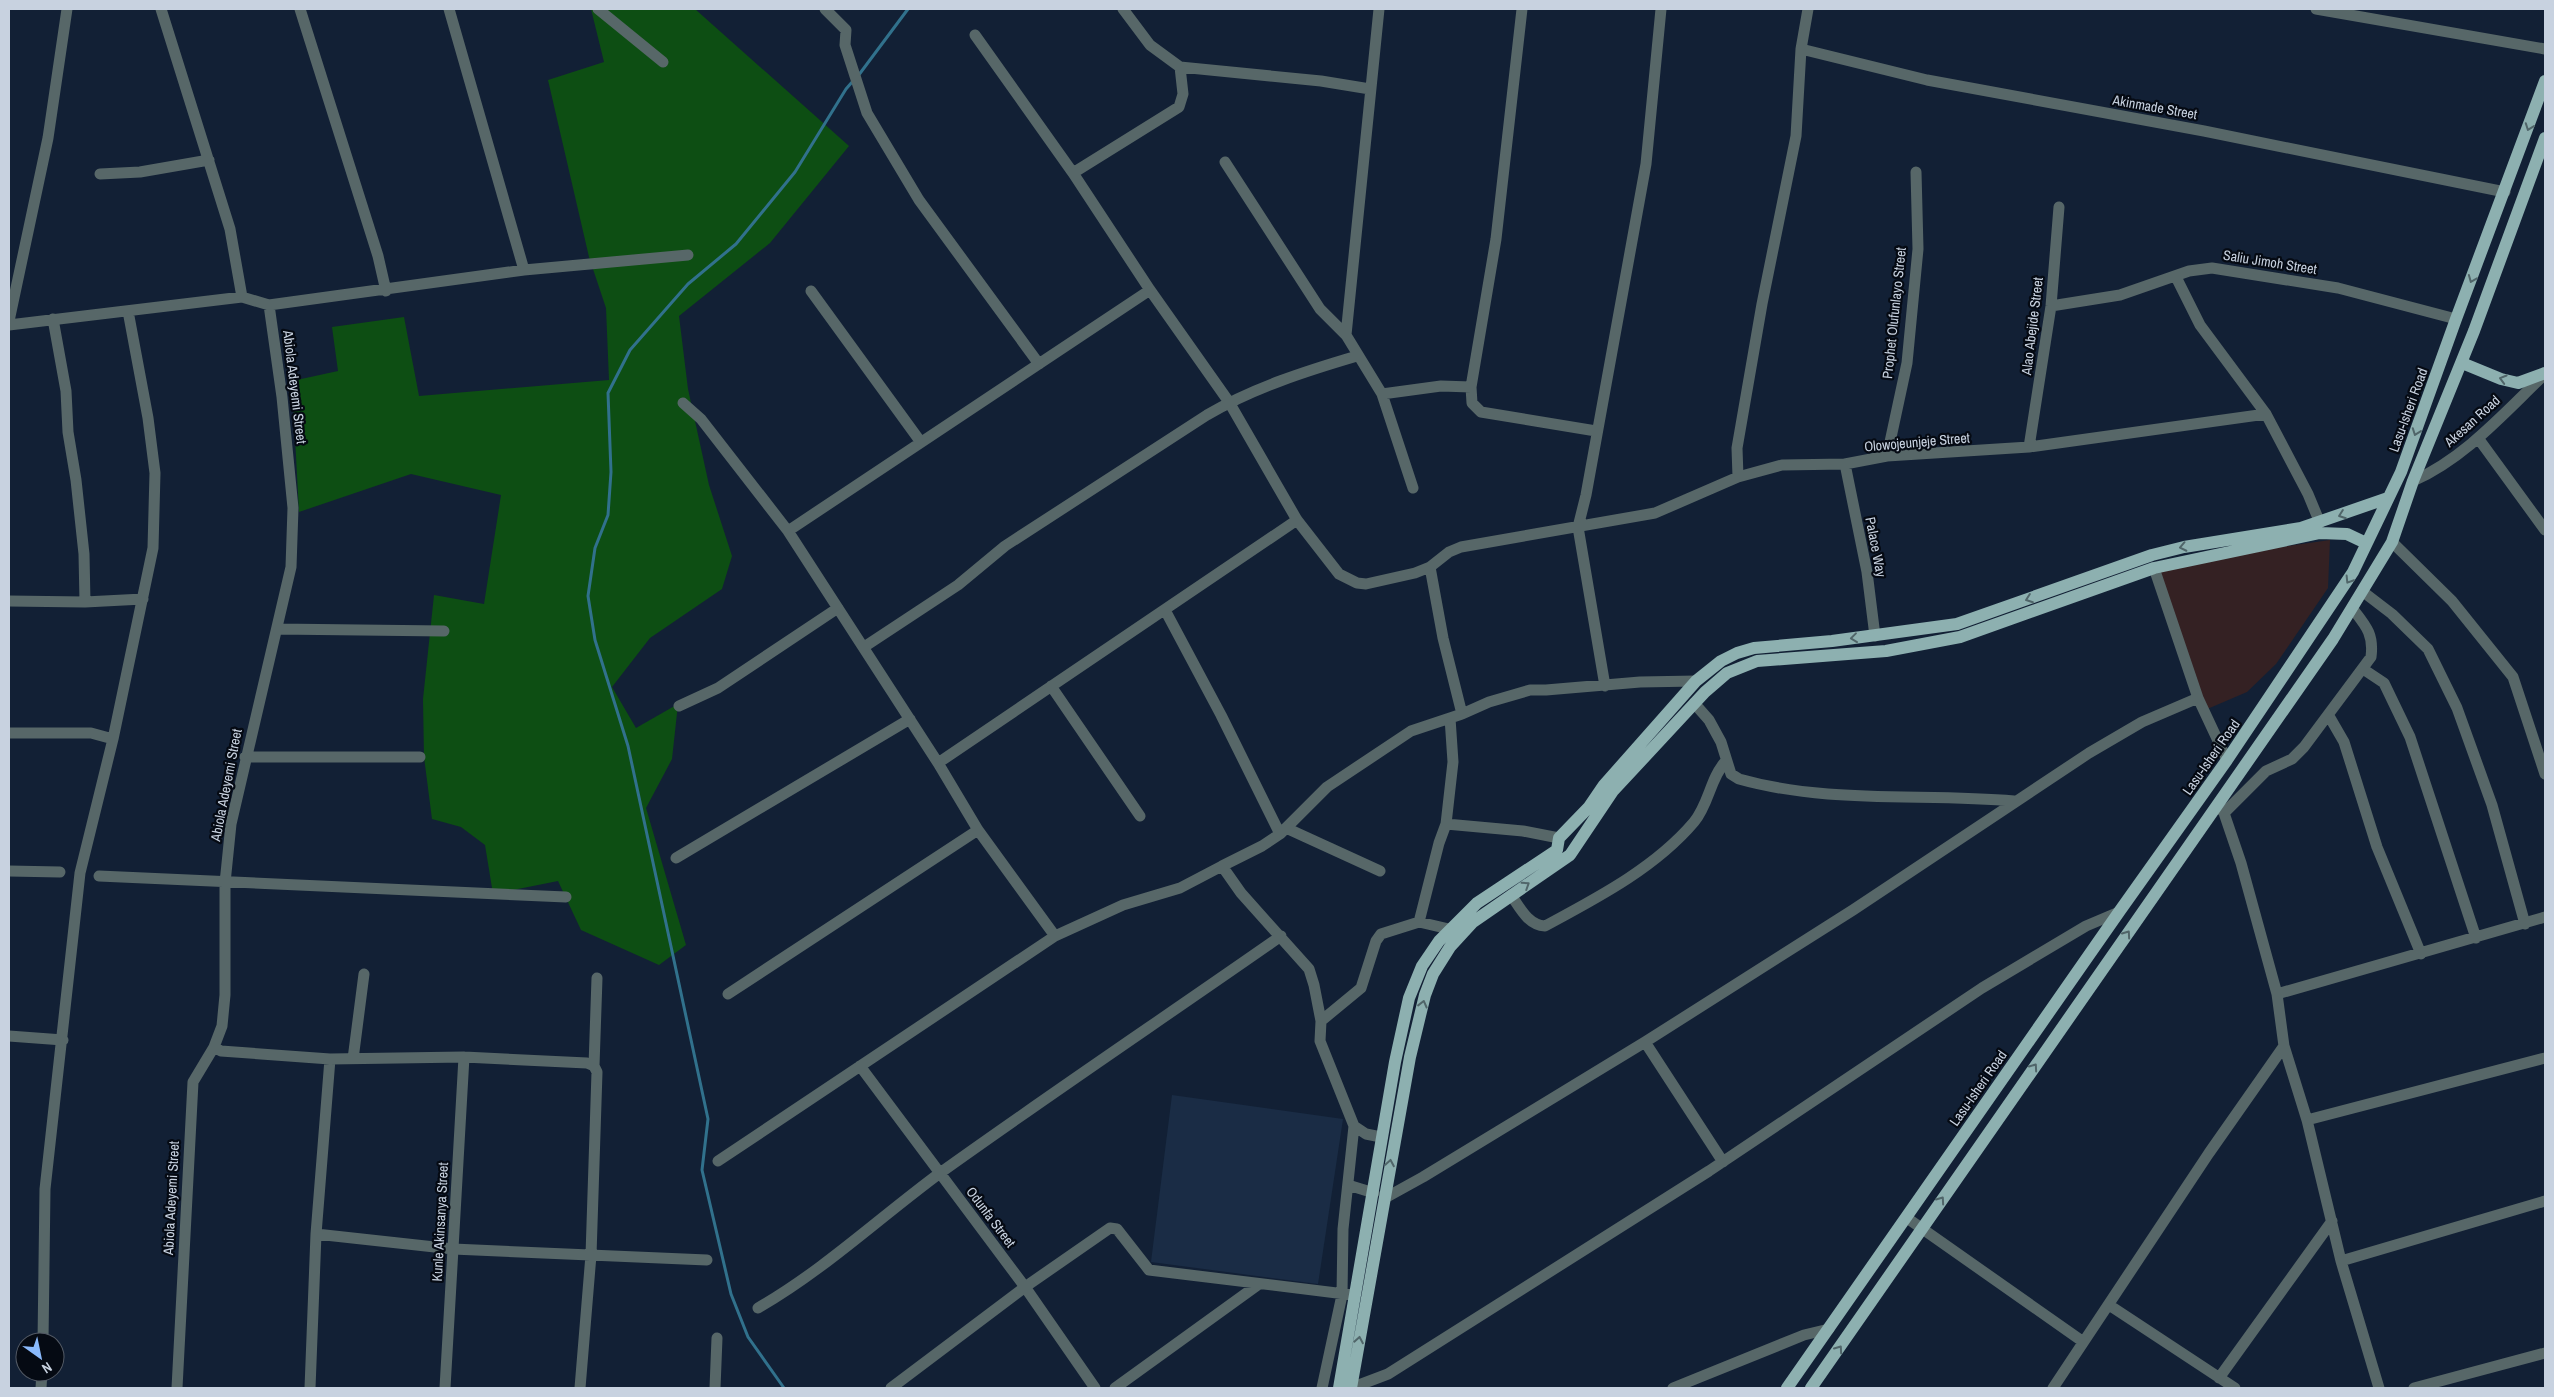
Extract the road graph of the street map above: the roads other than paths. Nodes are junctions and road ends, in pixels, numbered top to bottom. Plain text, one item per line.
1 (67, 9) edge
2 (161, 9) edge
3 (300, 9) edge
4 (449, 9) edge
5 (598, 9) edge
6 (826, 9) edge
7 (1123, 9) edge
8 (1379, 9) edge
9 (1522, 9) edge
10 (1661, 9) edge
11 (1808, 9) edge
12 (2316, 9) edge
13 (975, 35) dead end
14 (1801, 49) junction
15 (2545, 49) edge
16 (663, 62) dead end
17 (1180, 67) junction
18 (2545, 81) edge
19 (1370, 89) junction
20 (2545, 138) edge
21 (209, 160) junction
22 (1225, 162) dead end
23 (1916, 172) dead end
24 (1074, 173) junction
25 (100, 174) dead end
26 (2505, 192) junction
27 (2059, 207) dead end
28 (688, 255) dead end
29 (524, 270) junction
30 (2176, 277) junction
31 (1150, 290) junction
32 (386, 291) junction
33 (811, 291) dead end
34 (242, 297) junction
35 (268, 305) junction
36 (2051, 306) junction
37 (128, 311) junction
38 (53, 319) junction
39 (2456, 319) junction
40 (9, 323) edge
41 (1346, 335) junction
42 (1357, 356) junction
43 (2462, 363) junction
44 (1039, 364) junction
45 (2545, 374) edge
46 (1471, 387) junction
47 (1382, 394) junction
48 (1229, 402) junction
49 (683, 403) dead end
50 (2266, 414) junction
51 (1596, 431) junction
52 (2478, 438) junction
53 (920, 441) junction
54 (2029, 447) junction
55 (1887, 456) junction
56 (1845, 464) junction
57 (1738, 477) junction
58 (2413, 481) junction
59 (1413, 488) dead end
60 (2388, 498) junction
61 (1297, 520) junction
62 (2320, 523) junction
63 (1578, 527) junction
64 (2545, 530) edge
65 (788, 531) junction
66 (2392, 542) junction
67 (2366, 543) junction
68 (1430, 567) junction
69 (2154, 568) junction
70 (2362, 591) junction
71 (143, 599) junction
72 (9, 601) edge
73 (85, 602) junction
74 (838, 608) junction
75 (2352, 608) junction
76 (1165, 610) junction
77 (277, 629) junction
78 (444, 631) dead end
79 (1875, 636) junction
80 (864, 648) junction
81 (2363, 669) junction
82 (1696, 681) junction
83 (1051, 686) junction
84 (1605, 686) junction
85 (2198, 698) junction
86 (1694, 703) junction
87 (679, 706) dead end
88 (1462, 714) junction
89 (2329, 716) junction
90 (1450, 718) junction
91 (910, 719) junction
92 (9, 733) edge
93 (113, 739) junction
94 (245, 757) junction
95 (420, 757) dead end
96 (2228, 760) junction
97 (938, 762) junction
98 (1725, 762) junction
99 (2545, 774) edge
100 (2014, 800) junction
101 (2221, 809) junction
102 (1140, 816) dead end
103 (1446, 824) junction
104 (978, 830) junction
105 (1283, 831) junction
106 (1559, 838) junction
107 (676, 858) dead end
108 (1222, 866) junction
109 (9, 871) edge
110 (1380, 871) dead end
111 (60, 872) dead end
112 (99, 876) dead end
113 (225, 883) junction
114 (1510, 895) junction
115 (566, 897) dead end
116 (2118, 912) junction
117 (2545, 917) edge
118 (1420, 922) junction
119 (2524, 924) junction
120 (1449, 929) junction
121 (1055, 936) junction
122 (1281, 936) junction
123 (2476, 938) junction
124 (2421, 954) junction
125 (364, 974) dead end
126 (597, 978) dead end
127 (728, 994) dead end
128 (2277, 994) junction
129 (1321, 1021) junction
130 (9, 1036) edge
131 (63, 1040) junction
132 (1645, 1042) junction
133 (2284, 1046) junction
134 (214, 1047) junction
135 (464, 1057) junction
136 (330, 1058) junction
137 (2545, 1058) edge
138 (353, 1059) junction
139 (594, 1066) junction
140 (860, 1066) junction
141 (2307, 1120) junction
142 (1354, 1126) junction
143 (1381, 1137) junction
144 (718, 1161) dead end
145 (1723, 1162) junction
146 (939, 1174) junction
147 (1348, 1185) junction
148 (1379, 1195) junction
149 (2545, 1201) edge
150 (1907, 1218) junction
151 (2332, 1221) junction
152 (1922, 1228) junction
153 (316, 1234) junction
154 (453, 1249) junction
155 (592, 1255) junction
156 (707, 1260) dead end
157 (2341, 1260) junction
158 (1259, 1284) junction
159 (1025, 1287) junction
160 (1348, 1295) junction
161 (2109, 1305) junction
162 (758, 1308) dead end
163 (1829, 1329) junction
164 (43, 1332) edge
165 (717, 1338) dead end
166 (2082, 1341) junction
167 (2545, 1353) edge
168 (2219, 1378) junction
169 (904, 1384) edge
170 (177, 1388) edge
171 (310, 1388) edge
172 (445, 1388) edge
173 (580, 1388) edge
174 (715, 1388) edge
175 (891, 1388) edge
176 (1095, 1388) edge
177 (1115, 1388) edge
178 (1322, 1388) edge
179 (1339, 1388) edge
180 (1351, 1388) edge
181 (1672, 1388) edge
182 (1787, 1388) edge
183 (1811, 1388) edge
184 (2053, 1388) edge
185 (2235, 1388) edge
186 (2380, 1388) edge
187 (2414, 1388) edge

1 - 40 street
2 - 21 street
3 - 32 street
4 - 29 street
5 - 16 street
6 - 44 street
7 - 17 street
8 - 19 street
9 - 46 street
10 - 51 street
11 - 14 street
12 - 15 street
13 - 24 street, Olowojeunjeje Street
14 - 26 street, Akinmade Street
14 - 57 street
17 - 19 street
17 - 24 street
18 -> 26 main road, Lasu-Isheri Road
19 - 41 street
20 - 43 main road
21 - 25 street
21 - 34 street
22 - 41 street
23 - 55 street, Prophet Olufunlayo Street
24 - 31 street, Olowojeunjeje Street
26 -> 39 main road, Lasu-Isheri Road
27 - 36 street, Alao Abejide Street
28 - 29 street
29 - 32 street
30 - 36 street, Saliu Jimoh Street
30 - 39 street, Saliu Jimoh Street
30 - 50 street
31 - 44 street
31 - 48 street, Olowojeunjeje Street
32 - 35 street
33 - 53 street
34 - 35 street
34 - 37 street
35 - 77 street, Abiola Adeyemi Street
36 - 54 street, Alao Abejide Street
37 - 38 street
37 - 71 street
38 - 40 street
38 - 73 street
39 -> 60 main road, Lasu-Isheri Road
41 - 42 street
42 - 47 street
42 - 48 street
45 -> 43 main road
43 - 58 main road
44 - 53 street
45 - 52 street, Akesan Road
46 - 47 street
46 - 51 street
47 - 59 street
48 - 61 street, Olowojeunjeje Street
48 - 80 street
49 - 65 street
50 - 54 street, Olowojeunjeje Street
50 - 62 street
51 - 63 street
52 - 58 street, Akesan Road
52 - 64 street
53 - 65 street
54 - 55 street, Olowojeunjeje Street
55 - 56 street, Olowojeunjeje Street
56 - 57 street, Olowojeunjeje Street
56 - 79 street, Palace Way
57 - 63 street, Olowojeunjeje Street
58 - 66 main road
60 -> 62 main road
60 - 67 main road, Lasu-Isheri Road
61 - 68 street, Olowojeunjeje Street
61 - 76 street
62 -> 79 main road
63 - 68 street, Olowojeunjeje Street
63 - 84 street
65 - 74 street
66 - 70 main road
66 - 99 street
67 - 69 main road
67 -> 96 main road, Lasu-Isheri Road
68 - 88 street
69 - 85 street
69 - 86 main road
70 - 75 main road
70 - 119 street
71 - 73 street
71 - 93 street
72 - 73 street
74 - 80 street
74 - 87 street
75 - 81 street
75 - 101 main road
76 - 83 street
76 - 105 street
77 - 78 street
77 - 94 street, Abiola Adeyemi Street
79 -> 82 main road
80 - 91 street
81 - 89 street
81 - 123 street
82 - 84 street
82 - 106 main road
83 - 97 street
83 - 102 street
84 - 88 street
85 - 96 street
85 - 100 street
86 - 98 street
114 -> 86 main road
88 - 90 street
89 - 101 street
89 - 124 street
90 - 103 street
90 - 105 street
91 - 97 street
91 - 107 street
92 - 93 street
93 - 131 street
94 - 95 street
94 - 113 street, Abiola Adeyemi Street
96 - 116 main road, Lasu-Isheri Road
97 - 104 street
98 - 100 street
98 - 114 street
100 - 132 street
101 - 128 street
152 -> 101 main road
103 - 106 street
103 - 118 street
104 - 121 street
104 - 127 street
105 - 108 street
105 - 110 street
106 - 120 main road
108 - 121 street
108 - 122 street
109 - 111 street
112 - 113 street
113 - 115 street
113 - 134 street, Abiola Adeyemi Street
148 -> 114 main road
116 - 145 street
116 - 150 main road, Lasu-Isheri Road
117 - 119 street
118 - 120 street
118 - 129 street
119 - 123 street
120 - 143 main road
121 - 140 street
122 - 129 street
122 - 146 street
123 - 124 street
124 - 128 street
125 - 138 street
126 - 139 street
128 - 133 street
129 - 142 street
130 - 131 street
131 - 164 street
132 - 145 street
132 - 148 street
133 - 141 street
133 - 161 street
134 - 136 street
134 - 170 street, Abiola Adeyemi Street
135 - 138 street
135 - 139 street
135 - 154 street, Kunle Akinsanya Street
136 - 138 street
136 - 153 street
137 - 141 street
139 - 155 street
140 - 144 street
140 - 146 street, Odunfa Street
141 - 151 street
142 - 143 street
142 - 147 street
143 - 148 main road
145 - 180 street
146 - 159 street, Odunfa Street
146 - 162 street
147 - 148 street
147 - 160 street
148 - 160 main road
180 -> 148 main road
149 - 157 street
150 - 152 street
150 - 163 main road, Lasu-Isheri Road
151 - 157 street
151 - 168 street
152 - 166 street
183 -> 152 main road
153 - 154 street
153 - 171 street
154 - 155 street
154 - 172 street, Kunle Akinsanya Street
155 - 156 street
155 - 173 street
157 - 186 street
158 - 159 street
158 - 160 street
158 - 177 street
159 - 169 street
159 - 176 street, Odunfa Street
160 - 178 street
160 - 179 main road
161 - 166 street
161 - 168 street
163 - 181 street
163 - 182 main road, Lasu-Isheri Road
165 - 174 street
166 - 184 street
167 - 187 street
168 - 185 street
169 - 175 street

